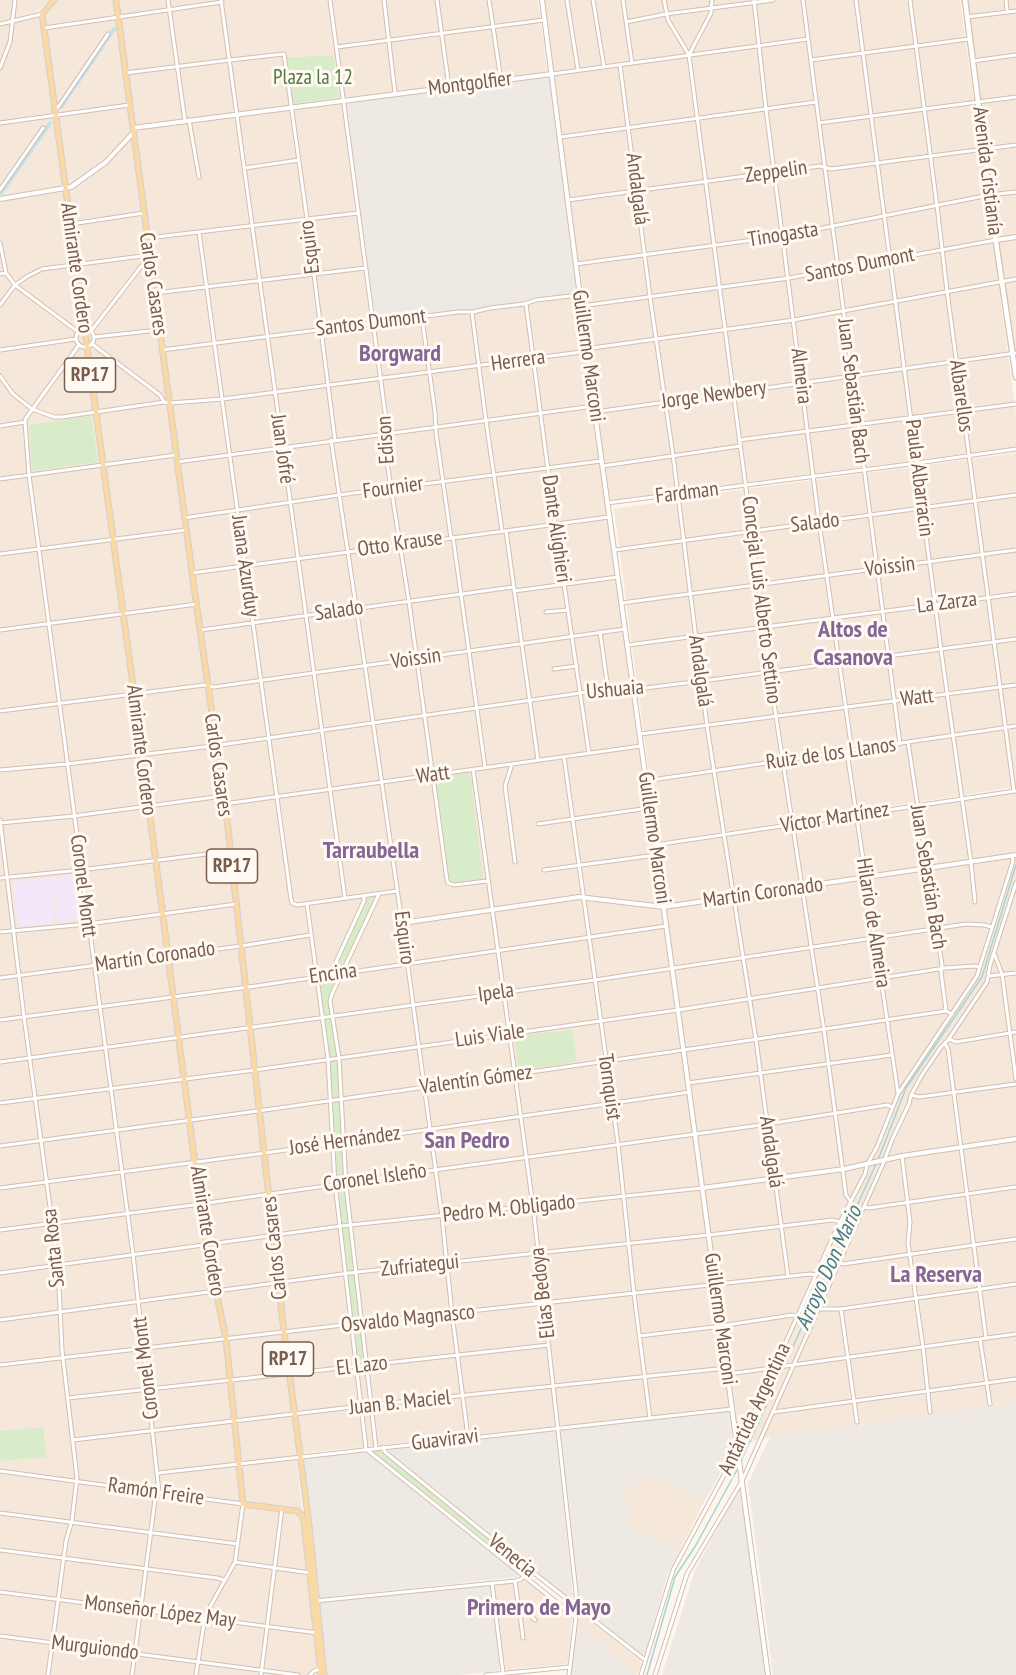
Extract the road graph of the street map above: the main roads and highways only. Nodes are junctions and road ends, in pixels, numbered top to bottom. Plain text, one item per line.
1 (54, 0) edge
2 (116, 0) edge
3 (965, 0) edge
4 (1014, 353) edge
5 (1016, 377) edge
6 (304, 1499) junction
7 (243, 1504) joint
8 (297, 1511) junction
9 (315, 1601) junction
10 (322, 1673) edge

1 - 7 main road, Almirante Cordero / RP17
2 - 6 main road, Carlos Casares / RP17
3 - 4 main road, Avenida Cristianía
4 - 5 main road, Avenida Cristianía
6 - 8 main road
6 - 9 main road, Carlos Casares / RP17
7 - 8 main road, Ramón Freire
8 - 9 main road, Carlos Casares / RP17
9 - 10 main road, Carlos Casares / RP17

